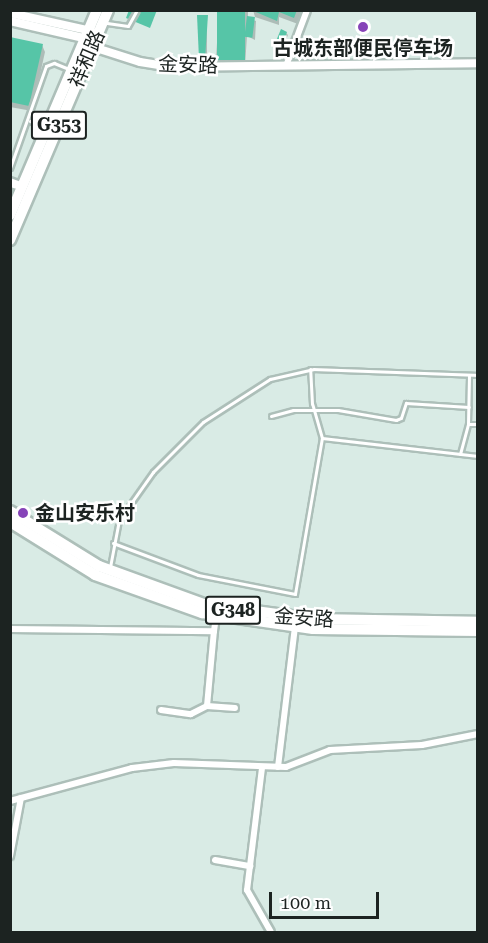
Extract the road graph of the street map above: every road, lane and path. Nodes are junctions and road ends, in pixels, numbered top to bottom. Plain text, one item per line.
1 (98, 10) edge
2 (108, 10) edge
3 (137, 10) edge
4 (307, 10) edge
5 (10, 13) edge
6 (10, 21) edge
7 (94, 35) junction
8 (477, 63) edge
9 (286, 66) junction
10 (72, 70) junction
11 (30, 121) junction
12 (47, 129) junction
13 (10, 168) edge
14 (16, 185) edge
15 (10, 215) edge
16 (10, 240) edge
17 (310, 369) junction
18 (469, 375) junction
19 (477, 375) edge
20 (469, 407) junction
21 (315, 410) junction
22 (271, 416) dead end
23 (468, 424) junction
24 (477, 424) edge
25 (322, 438) junction
26 (460, 454) junction
27 (477, 456) edge
28 (10, 511) edge
29 (10, 522) edge
30 (113, 543) junction
31 (109, 571) junction
32 (216, 616) junction
33 (477, 621) edge
34 (294, 627) junction
35 (10, 629) edge
36 (214, 631) junction
37 (477, 631) edge
38 (207, 706) junction
39 (235, 708) dead end
40 (161, 710) dead end
41 (477, 734) edge
42 (278, 767) junction
43 (262, 768) junction
44 (21, 798) junction
45 (10, 801) edge
46 (10, 856) edge
47 (215, 860) dead end
48 (250, 866) junction
49 (271, 933) edge

1 - 7 highway, 祥和路 / G353
2 - 7 highway, 祥和路 / G353
3 - 7 lane
4 - 9 street
5 - 7 street
6 - 7 street
7 - 9 street, 金安路
7 - 10 highway, 祥和路 / G353
7 - 16 highway, 祥和路 / G353
8 - 9 street, 金安路
10 - 11 lane
10 - 12 highway, 祥和路 / G353
11 - 12 lane
11 - 13 lane
12 - 14 highway, 祥和路 / G353
14 - 15 highway, 祥和路 / G353
17 - 18 lane
17 - 21 lane
17 - 30 lane
18 - 19 lane
18 - 20 lane
20 - 21 lane
20 - 23 lane
21 - 22 lane
21 - 25 lane
23 - 24 lane
23 - 26 lane
25 - 26 lane
25 - 30 lane
26 - 27 lane
28 - 31 highway, 金安路 / G348
29 - 32 highway, 金安路 / G348
30 - 31 lane
31 - 33 highway, 金安路 / G348
32 - 34 highway, 金安路 / G348
32 - 36 street
34 - 37 highway, 金安路 / G348
34 - 42 street
35 - 36 street
36 - 38 street
38 - 39 street
38 - 40 street
41 - 42 street
42 - 43 street
43 - 44 street
43 - 48 street
44 - 45 street
44 - 46 street
47 - 48 street
48 - 49 street

